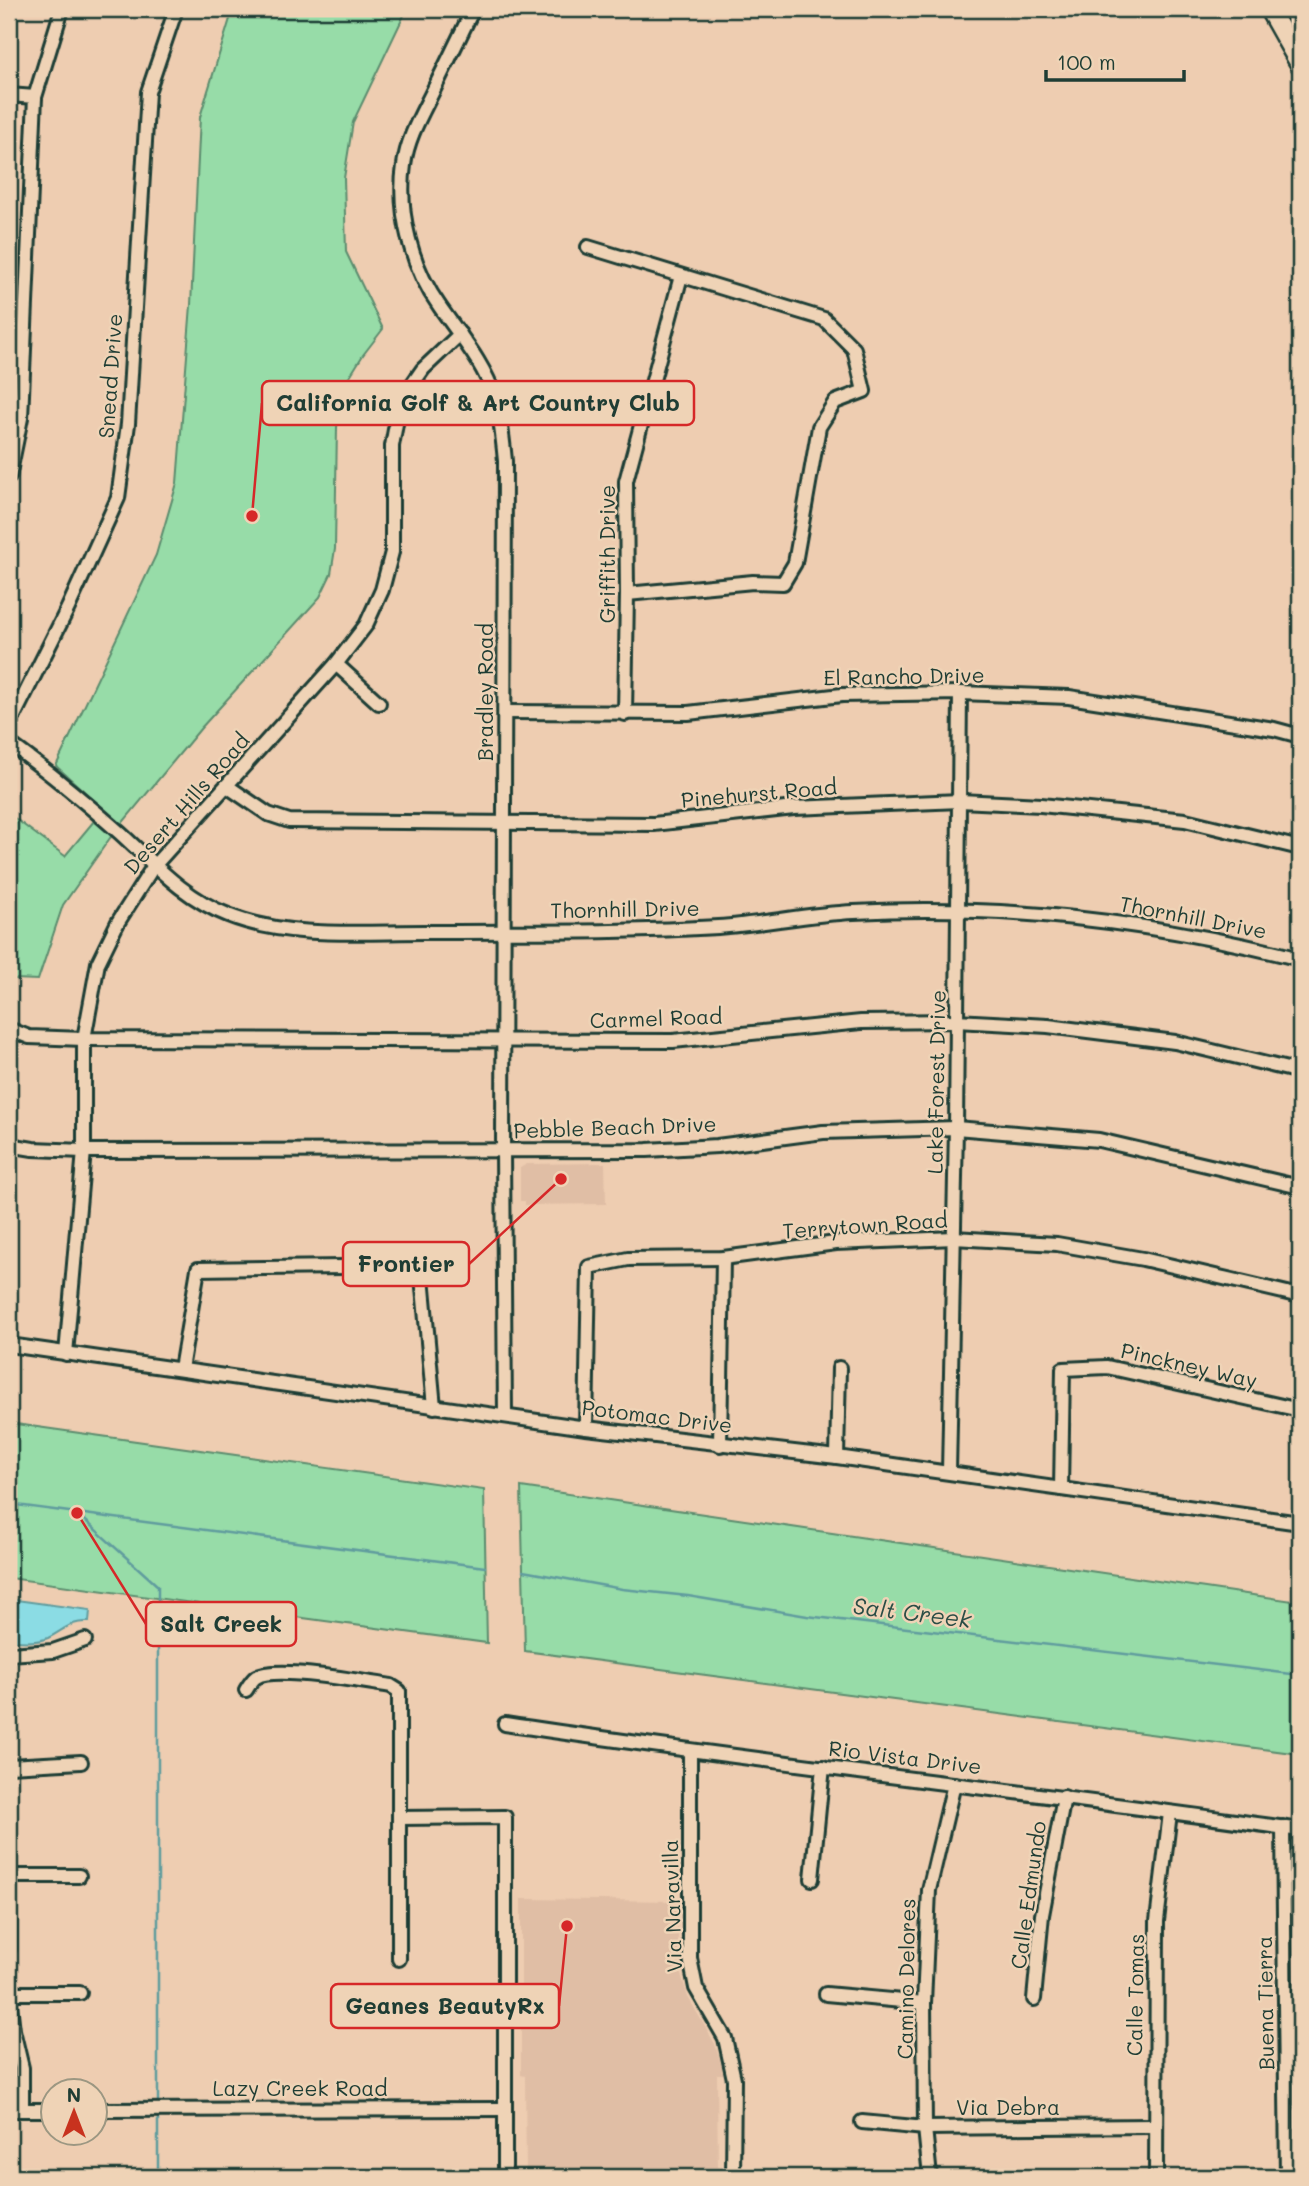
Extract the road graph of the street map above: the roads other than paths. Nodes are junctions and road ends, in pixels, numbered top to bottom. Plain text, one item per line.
1 (62, 9) edge
2 (176, 9) edge
3 (473, 9) edge
4 (1269, 9) edge
5 (1300, 64) edge
6 (9, 95) edge
7 (35, 97) junction
8 (588, 247) dead end
9 (681, 276) junction
10 (460, 334) junction
11 (9, 477) edge
12 (627, 594) junction
13 (336, 664) junction
14 (960, 693) junction
15 (379, 702) dead end
16 (505, 712) junction
17 (625, 714) junction
18 (9, 726) edge
19 (1300, 736) edge
20 (9, 743) edge
21 (227, 786) junction
22 (960, 801) junction
23 (505, 822) junction
24 (1300, 848) edge
25 (153, 867) junction
26 (958, 911) junction
27 (504, 932) junction
28 (1300, 959) edge
29 (956, 1021) junction
30 (9, 1030) edge
31 (84, 1040) junction
32 (504, 1041) junction
33 (1300, 1072) edge
34 (956, 1128) junction
35 (9, 1145) edge
36 (503, 1150) junction
37 (84, 1151) junction
38 (1300, 1187) edge
39 (954, 1238) junction
40 (723, 1258) junction
41 (1300, 1296) edge
42 (9, 1345) edge
43 (66, 1354) junction
44 (839, 1368) dead end
45 (181, 1369) junction
46 (434, 1407) junction
47 (1300, 1410) edge
48 (505, 1416) junction
49 (586, 1428) junction
50 (720, 1445) junction
51 (837, 1457) junction
52 (949, 1472) junction
53 (1061, 1489) junction
54 (1300, 1523) edge
55 (85, 1640) dead end
56 (9, 1654) edge
57 (246, 1690) dead end
58 (505, 1724) dead end
59 (690, 1751) junction
60 (81, 1762) dead end
61 (9, 1766) edge
62 (823, 1767) junction
63 (954, 1784) junction
64 (1064, 1797) junction
65 (1170, 1813) junction
66 (399, 1818) junction
67 (1283, 1827) junction
68 (1300, 1830) edge
69 (9, 1868) edge
70 (9, 1876) edge
71 (79, 1876) dead end
72 (812, 1879) dead end
73 (9, 1949) edge
74 (399, 1959) dead end
75 (80, 1993) dead end
76 (826, 1994) dead end
77 (9, 1995) edge
78 (1034, 1999) dead end
79 (924, 2003) junction
80 (505, 2109) junction
81 (9, 2110) edge
82 (22, 2110) junction
83 (38, 2110) edge
84 (108, 2110) edge
85 (862, 2122) dead end
86 (1154, 2126) junction
87 (925, 2127) junction
88 (505, 2177) edge
89 (733, 2177) edge
90 (930, 2177) edge
91 (1156, 2177) edge
92 (1287, 2177) edge

1 - 7 street
2 - 18 street, Snead Drive
3 - 10 street, Bradley Road
4 - 5 highway
6 - 7 street
7 - 11 street
8 - 9 street
9 - 12 street, Griffith Drive
9 - 12 street
10 - 13 street, Desert Hills Road
10 - 16 street, Bradley Road
12 - 17 street, Griffith Drive
13 - 15 street
13 - 21 street, Desert Hills Road
14 - 17 street, El Rancho Drive
14 - 19 street, El Rancho Drive
14 - 22 street, Lake Forest Drive
16 - 17 street, El Rancho Drive
16 - 23 street, Bradley Road
20 - 25 street, Thornhill Drive
21 - 23 street, Pinehurst Road
21 - 25 street, Desert Hills Road
22 - 23 street, Pinehurst Road
22 - 24 street, Pinehurst Road
22 - 26 street, Lake Forest Drive
23 - 27 street, Bradley Road
25 - 27 street, Thornhill Drive
25 - 31 street, Desert Hills Road
26 - 27 street, Thornhill Drive
26 - 28 street, Thornhill Drive
26 - 29 street, Lake Forest Drive
27 - 32 street, Bradley Road
29 - 32 street, Carmel Road
29 - 33 street, Carmel Road
29 - 34 street, Lake Forest Drive
30 - 31 street, Carmel Road
31 - 32 street, Carmel Road
31 - 37 street, Desert Hills Road
32 - 36 street, Bradley Road
34 - 36 street, Pebble Beach Drive
34 - 38 street, Pebble Beach Drive
34 - 39 street, Lake Forest Drive
35 - 37 street, Pebble Beach Drive
36 - 37 street, Pebble Beach Drive
36 - 48 street, Bradley Road
37 - 43 street, Desert Hills Road
39 - 40 street, Terrytown Road
39 - 41 street, Terrytown Road
39 - 52 street, Lake Forest Drive
40 - 49 street, Terrytown Road
40 - 50 street
42 - 43 street, Potomac Drive
43 - 45 street, Potomac Drive
44 - 51 street
45 - 46 street, Potomac Drive
45 - 46 street
46 - 48 street, Potomac Drive
47 - 53 street, Pinckney Way
48 - 49 street, Potomac Drive
49 - 50 street, Potomac Drive
50 - 51 street, Potomac Drive
51 - 52 street, Potomac Drive
52 - 53 street, Potomac Drive
53 - 54 street, Potomac Drive
55 - 56 street
57 - 66 street
58 - 59 street, Rio Vista Drive
59 - 62 street, Rio Vista Drive
59 - 89 street, Via Naravilla
60 - 61 street
62 - 63 street, Rio Vista Drive
62 - 72 street
63 - 64 street, Rio Vista Drive
63 - 79 street, Camino Delores
64 - 65 street, Rio Vista Drive
64 - 78 street, Calle Edmundo
65 - 67 street, Rio Vista Drive
65 - 86 street, Calle Tomas
66 - 74 street
66 - 80 street
67 - 68 street, Rio Vista Drive
67 - 92 street, Buena Tierra
69 - 70 street
70 - 71 street
70 - 73 street
75 - 77 street
76 - 79 street
77 - 82 street
79 - 87 street, Camino Delores
80 - 84 street, Lazy Creek Road
80 - 88 street
81 - 82 street
82 - 83 street
85 - 87 street, Via Debra
86 - 87 street, Via Debra
86 - 91 street, Calle Tomas
87 - 90 street, Camino Delores

